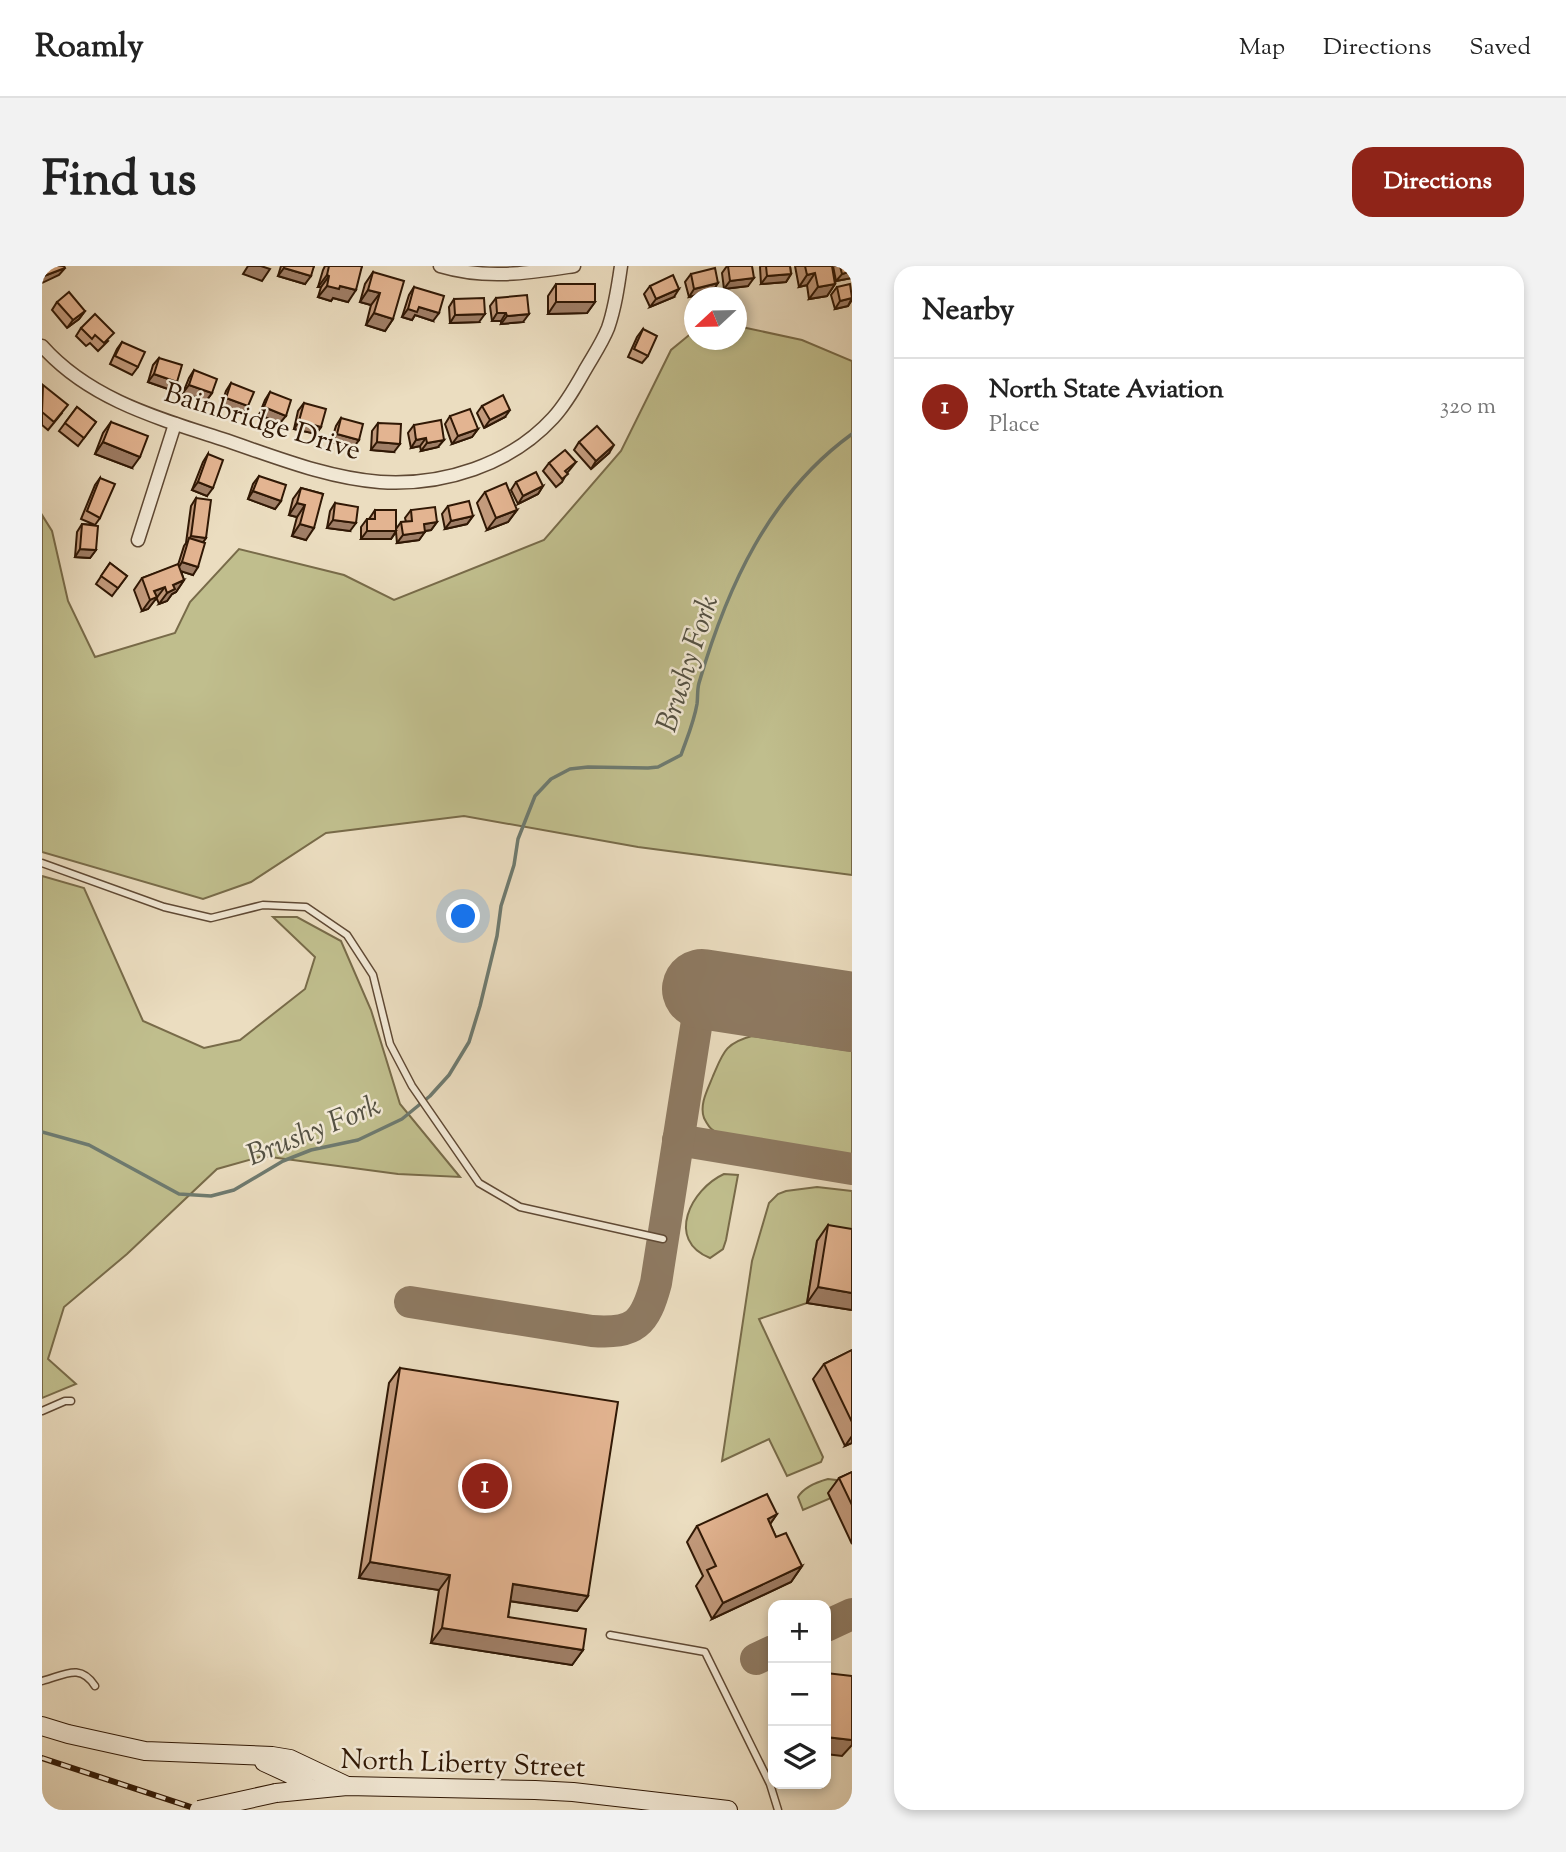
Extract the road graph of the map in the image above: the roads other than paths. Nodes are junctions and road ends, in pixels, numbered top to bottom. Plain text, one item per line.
1 (440, 266) edge
2 (574, 266) edge
3 (621, 266) edge
4 (42, 345) edge
5 (175, 424) junction
6 (138, 540) dead end
7 (42, 863) edge
8 (663, 1239) dead end
9 (71, 1401) dead end
10 (42, 1411) edge
11 (610, 1635) dead end
12 (42, 1681) edge
13 (95, 1686) dead end
14 (42, 1726) edge
15 (244, 1755) junction
16 (347, 1786) junction
17 (311, 1789) junction
18 (636, 1805) edge
19 (199, 1810) edge
20 (719, 1810) edge
21 (778, 1810) edge

1 - 2 street
3 - 5 street, Bainbridge Drive
4 - 5 street, Bainbridge Drive
5 - 6 street
7 - 8 lane
9 - 10 lane
11 - 21 lane
12 - 13 lane
14 - 15 main road
15 - 16 main road
15 - 17 main road
16 - 17 main road, North Liberty Street
16 - 18 main road, North Liberty Street
17 - 19 main road, North Liberty Street, bridge
18 - 20 main road, North Liberty Street

